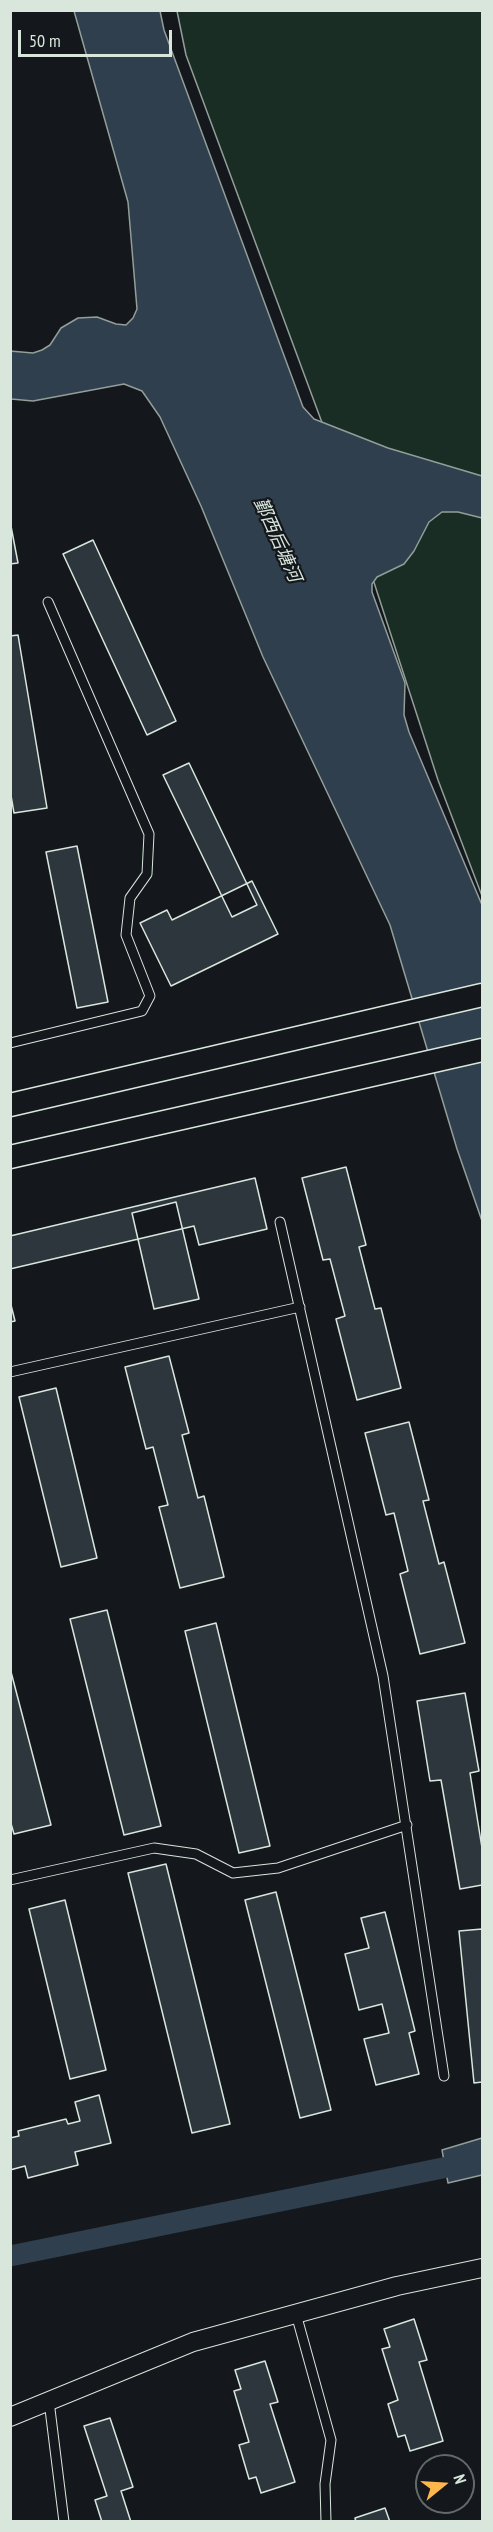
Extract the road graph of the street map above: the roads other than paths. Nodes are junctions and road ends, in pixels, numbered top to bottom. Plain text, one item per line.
1 (48, 602) dead end
2 (483, 995) edge
3 (10, 1042) edge
4 (483, 1050) edge
5 (10, 1105) edge
6 (10, 1157) edge
7 (280, 1222) dead end
8 (300, 1307) junction
9 (10, 1372) edge
10 (407, 1825) junction
11 (10, 1880) edge
12 (444, 2076) dead end
13 (483, 2268) edge
14 (296, 2314) junction
15 (49, 2401) junction
16 (10, 2416) edge
17 (64, 2522) edge
18 (327, 2522) edge

1 - 3 lane
2 - 5 street
4 - 6 street
7 - 8 lane
8 - 9 lane
8 - 10 lane
10 - 11 lane
10 - 12 lane
13 - 14 street
14 - 15 street
14 - 18 lane
15 - 16 street
15 - 17 lane

